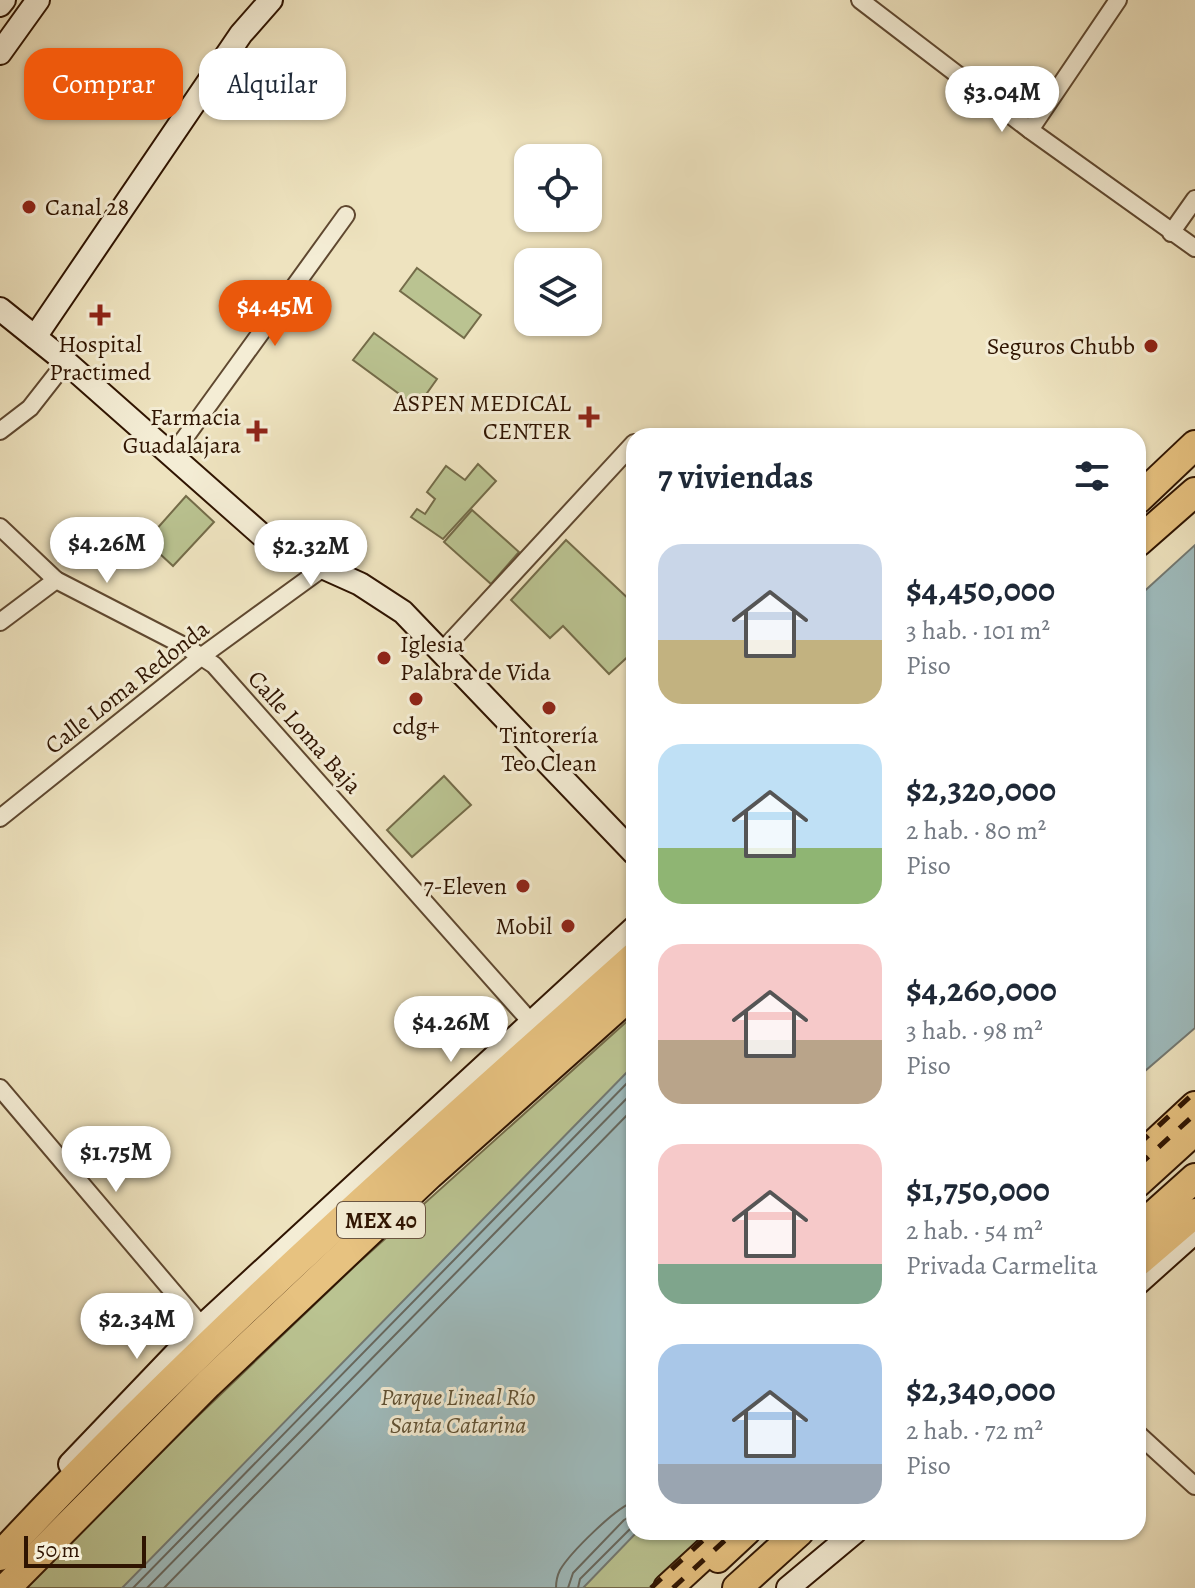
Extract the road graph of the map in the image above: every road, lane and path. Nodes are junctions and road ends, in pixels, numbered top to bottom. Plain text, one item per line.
1 (4, 0) edge
2 (38, 0) edge
3 (252, 0) edge
4 (271, 0) edge
5 (860, 0) edge
6 (1118, 0) edge
7 (0, 5) edge
8 (241, 34) junction
9 (0, 53) edge
10 (1030, 130) junction
11 (1195, 199) edge
12 (346, 215) dead end
13 (1171, 233) junction
14 (1195, 248) edge
15 (0, 309) edge
16 (35, 337) junction
17 (66, 362) junction
18 (0, 431) edge
19 (1195, 445) edge
20 (626, 452) edge
21 (171, 457) junction
22 (1146, 491) edge
23 (1195, 492) edge
24 (0, 527) edge
25 (1146, 535) edge
26 (323, 568) junction
27 (56, 580) junction
28 (0, 622) edge
29 (441, 652) junction
30 (202, 656) junction
31 (0, 818) edge
32 (626, 845) edge
33 (626, 940) edge
34 (626, 941) edge
35 (626, 985) edge
36 (626, 999) edge
37 (531, 1022) junction
38 (558, 1060) junction
39 (0, 1088) edge
40 (1195, 1106) edge
41 (1195, 1133) edge
42 (1146, 1152) edge
43 (1146, 1178) edge
44 (1195, 1178) edge
45 (1195, 1213) edge
46 (1146, 1222) edge
47 (1195, 1232) edge
48 (1146, 1255) edge
49 (1146, 1276) edge
50 (202, 1326) junction
51 (1146, 1441) edge
52 (1195, 1486) edge
53 (28, 1525) junction
54 (720, 1540) edge
55 (739, 1540) edge
56 (790, 1540) edge
57 (845, 1540) edge
58 (0, 1556) edge
59 (6, 1588) edge
60 (668, 1588) edge
61 (687, 1588) edge
62 (737, 1588) edge
63 (788, 1588) edge

1 - 7 street
2 - 9 street
3 - 8 street
4 - 8 street
5 - 10 street
6 - 10 street
8 - 16 street
10 - 13 street
11 - 13 street
12 - 21 street
13 - 14 street
15 - 16 street
16 - 17 street
17 - 18 street
17 - 21 street
19 - 22 highway
20 - 29 street
21 - 26 street
23 - 25 highway
24 - 27 street, Calle Loma Baja
26 - 29 street
26 - 30 street, Calle Loma Redonda
27 - 28 street
27 - 30 street, Calle Loma Baja
29 - 32 street
30 - 31 street, Calle Loma Redonda
30 - 37 street, Calle Loma Baja
33 - 37 street
34 - 53 highway, MEX 40
35 - 38 highway
36 - 38 highway, MEX 40
37 - 50 street
38 - 59 highway, MEX 40
39 - 50 street
40 - 42 highway
41 - 43 main road
44 - 46 highway
45 - 48 highway
47 - 49 street
50 - 53 street
51 - 52 street
53 - 58 highway, MEX 40
54 - 60 highway
55 - 61 main road
56 - 62 highway
57 - 63 street

